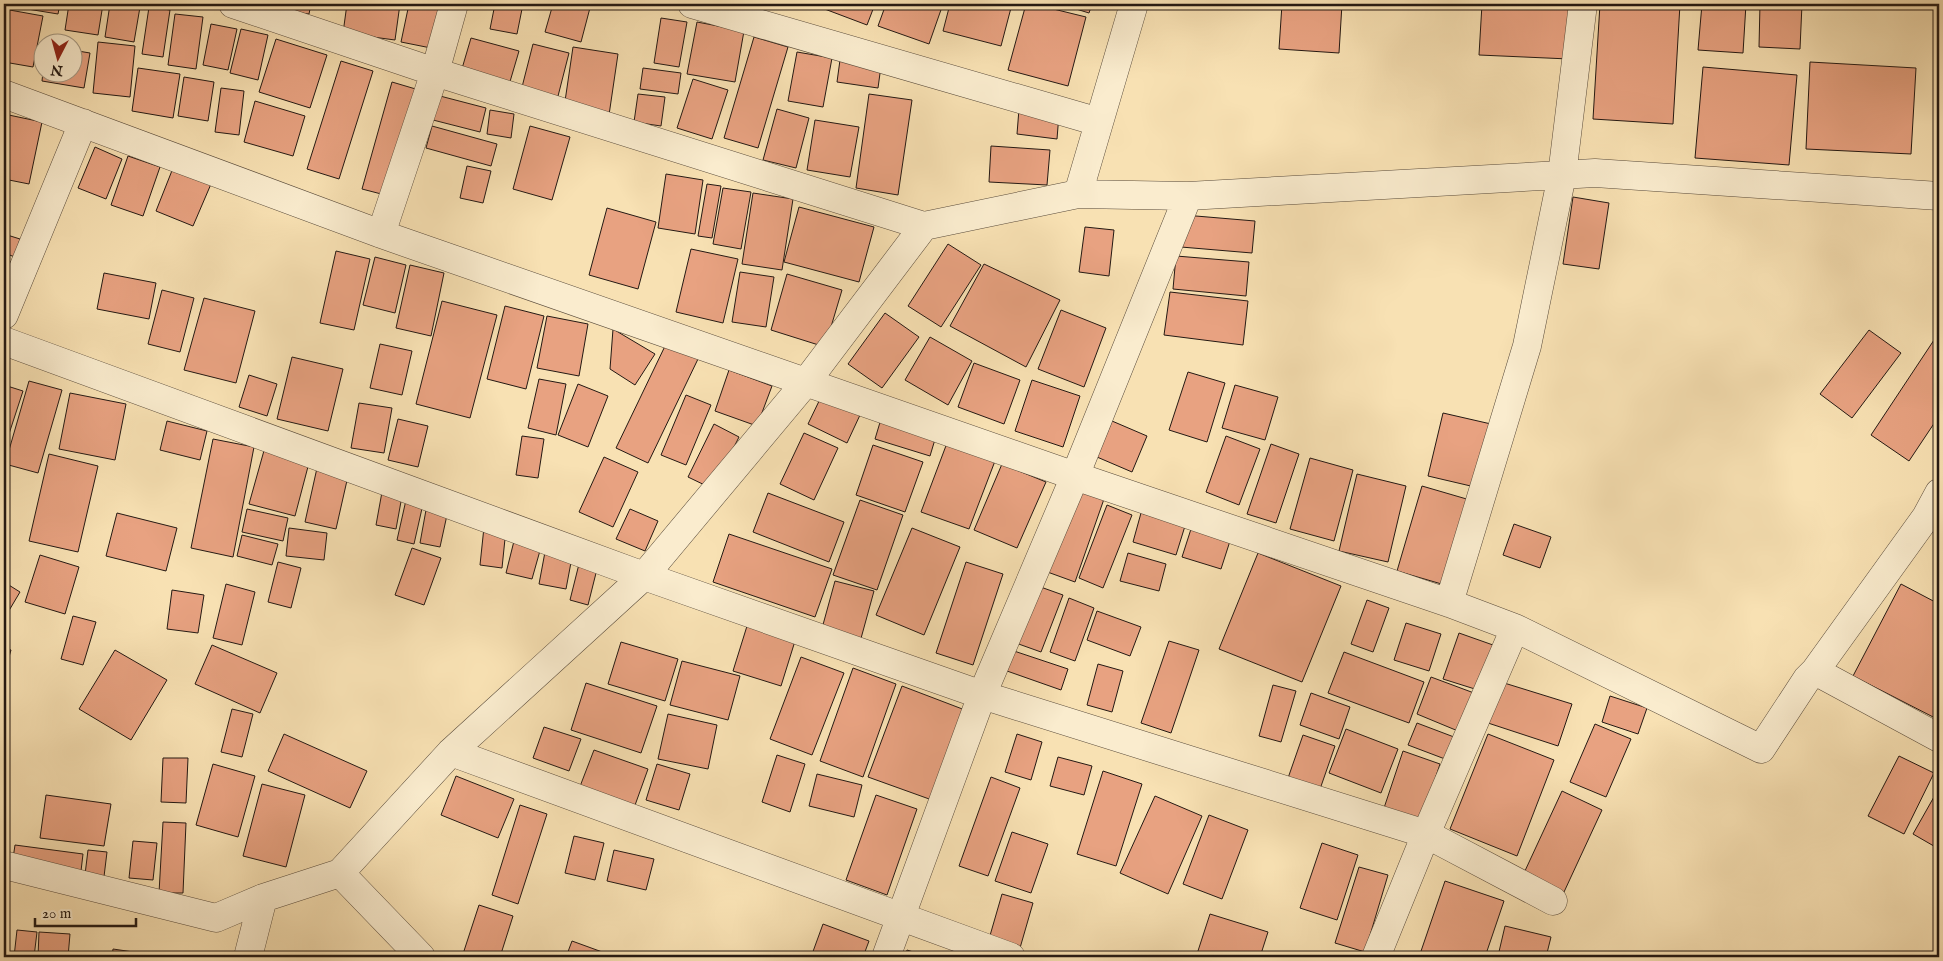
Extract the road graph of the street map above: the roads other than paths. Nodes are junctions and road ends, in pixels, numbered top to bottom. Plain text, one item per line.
1 (234, 4) edge
2 (454, 4) edge
3 (692, 4) edge
4 (1134, 4) edge
5 (1583, 4) edge
6 (435, 72) junction
7 (4, 94) edge
8 (1100, 122) junction
9 (83, 123) junction
10 (1562, 175) junction
11 (1078, 194) junction
12 (1188, 196) junction
13 (1939, 196) edge
14 (924, 226) junction
15 (381, 234) junction
16 (4, 315) edge
17 (4, 341) edge
18 (806, 382) junction
19 (1075, 476) junction
20 (1939, 493) edge
21 (1932, 521) edge
22 (644, 576) junction
23 (1449, 603) junction
24 (1515, 628) junction
25 (1815, 670) junction
26 (982, 695) junction
27 (1939, 738) edge
28 (451, 752) junction
29 (1426, 834) junction
30 (4, 865) edge
31 (340, 873) junction
32 (262, 898) junction
33 (1553, 901) dead end
34 (902, 918) junction
35 (248, 957) edge
36 (421, 957) edge
37 (886, 957) edge
38 (1011, 957) edge
39 (1376, 957) edge

1 - 6 street
2 - 6 street
3 - 8 street
4 - 8 street
5 - 10 street
6 - 14 street
6 - 15 street
7 - 9 street
8 - 11 street
9 - 15 street
9 - 16 street
10 - 12 street
10 - 13 street
10 - 23 street
11 - 12 street
11 - 14 street
12 - 19 street
14 - 18 street
15 - 18 street
17 - 22 street
18 - 19 street
18 - 22 street
19 - 23 street
19 - 26 street
20 - 21 street
21 - 25 street
22 - 26 street
22 - 28 street
23 - 24 street
24 - 25 street
24 - 29 street
25 - 27 street
26 - 29 street
26 - 34 street
28 - 31 street
28 - 34 street
29 - 33 street
29 - 39 street
30 - 32 street
31 - 32 street
31 - 36 street
32 - 35 street
34 - 37 street
34 - 38 street

